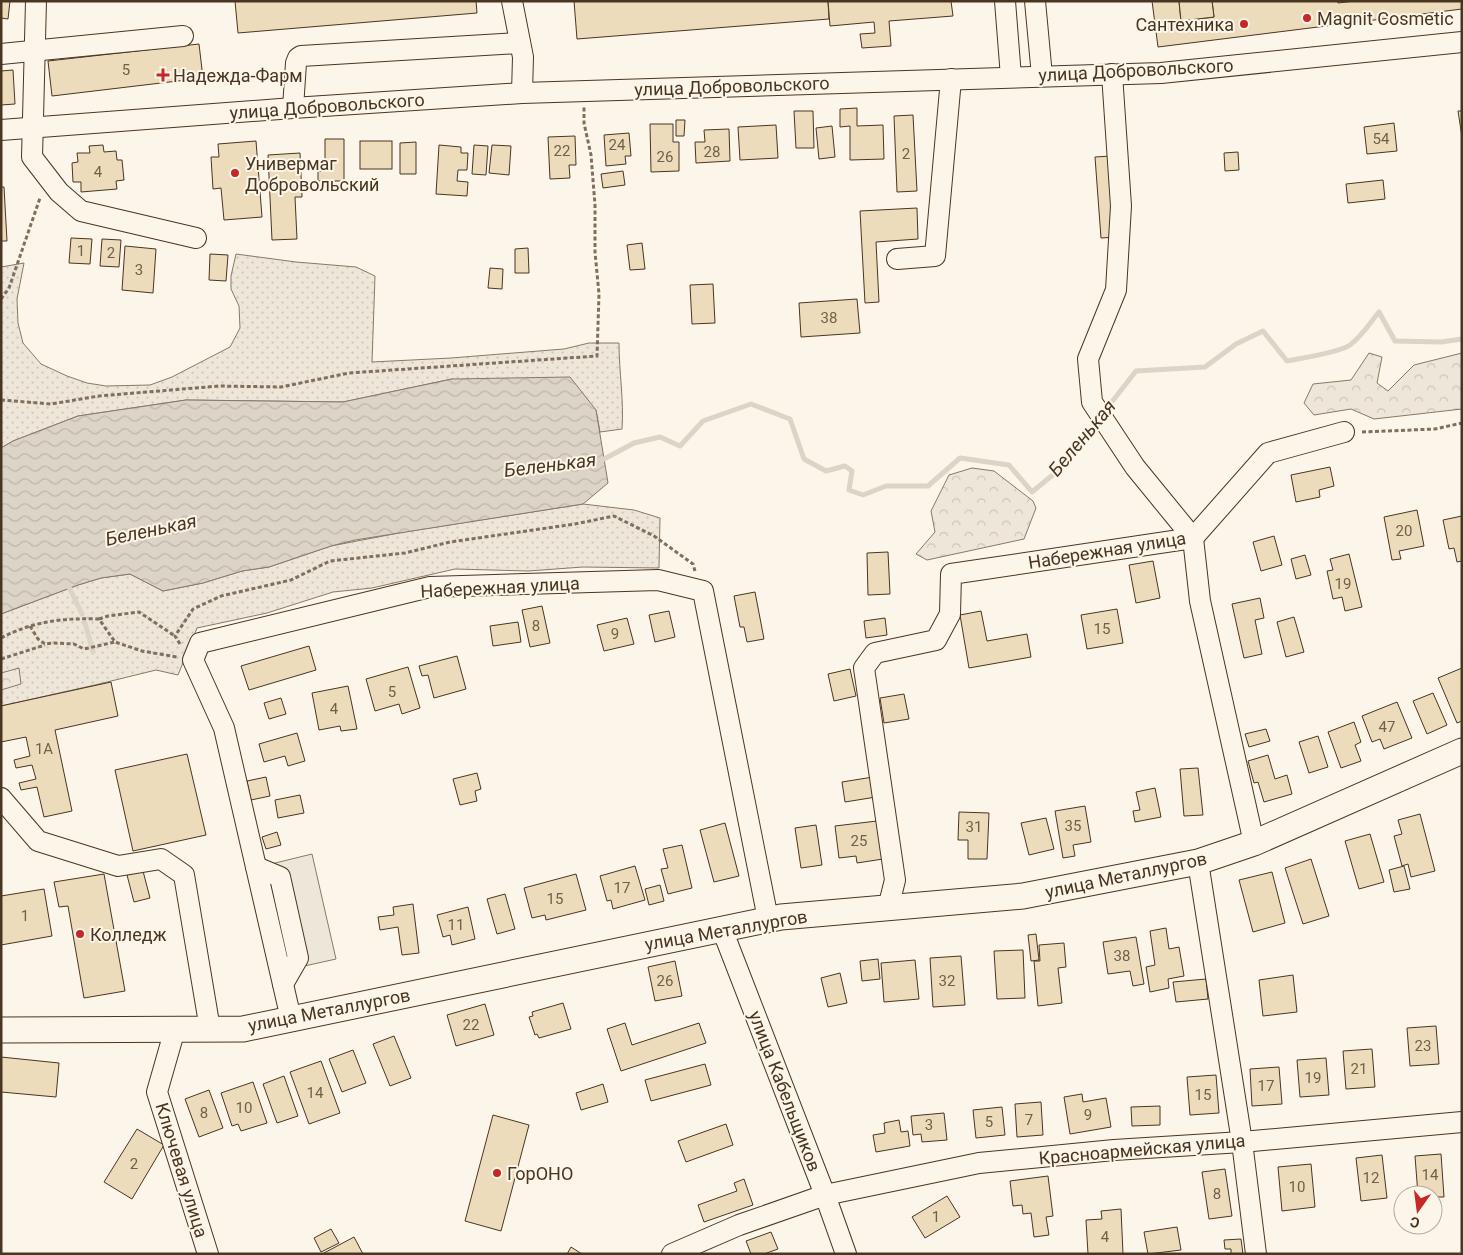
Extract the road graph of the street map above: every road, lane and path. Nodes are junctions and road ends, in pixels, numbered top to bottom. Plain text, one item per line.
1 (36, 1) edge
2 (512, 1) edge
3 (1005, 1) edge
4 (1035, 1) edge
5 (183, 36) dead end
6 (1462, 42) edge
7 (520, 43) junction
8 (35, 51) junction
9 (1, 54) edge
10 (1112, 74) junction
11 (1042, 76) junction
12 (1011, 77) junction
13 (951, 79) junction
14 (584, 91) junction
15 (522, 93) junction
16 (293, 108) junction
17 (33, 127) junction
18 (1, 130) edge
19 (48, 178) junction
20 (196, 238) dead end
21 (897, 259) dead end
22 (1, 299) edge
23 (1, 400) edge
24 (1462, 423) edge
25 (1344, 432) joint
26 (1193, 538) junction
27 (703, 591) junction
28 (99, 619) junction
29 (30, 626) junction
30 (175, 636) junction
31 (1, 638) edge
32 (115, 642) junction
33 (45, 644) junction
34 (1, 659) edge
35 (193, 660) junction
36 (1462, 751) edge
37 (1, 798) edge
38 (1254, 843) junction
39 (1198, 862) junction
40 (888, 908) junction
41 (768, 919) junction
42 (722, 929) junction
43 (291, 1019) junction
44 (175, 1029) junction
45 (210, 1029) junction
46 (1, 1030) edge
47 (1462, 1122) edge
48 (1242, 1142) junction
49 (826, 1195) junction
50 (208, 1254) edge
51 (672, 1254) edge
52 (846, 1254) edge
53 (1256, 1254) edge

1 - 8 street
2 - 7 street
3 - 12 street
4 - 11 street
5 - 8 street
6 - 10 street, улица Добровольского
7 - 15 street
7 - 16 street
8 - 9 street
8 - 17 street
10 - 11 street, улица Добровольского
10 - 26 street
11 - 12 street, улица Добровольского
12 - 13 street, улица Добровольского
13 - 14 street, улица Добровольского
13 - 21 street
14 - 15 street, улица Добровольского
14 - 23 path
15 - 16 street, улица Добровольского
16 - 17 street, улица Добровольского
17 - 18 street, улица Добровольского
17 - 19 street
19 - 20 street
19 - 22 path
24 - 25 path
25 - 26 street, Набережная улица
26 - 38 street
26 - 40 street, Набережная улица
27 - 30 path
27 - 35 street, Набережная улица
27 - 41 street
28 - 29 path
28 - 30 path
28 - 32 path
29 - 31 path
29 - 33 path
30 - 35 path
32 - 33 path
32 - 35 path
33 - 34 path
35 - 43 street
36 - 38 main road, улица Металлургов
37 - 45 street
38 - 39 main road, улица Металлургов
39 - 40 main road, улица Металлургов
39 - 48 street
40 - 41 main road, улица Металлургов
41 - 42 main road, улица Металлургов
42 - 43 main road, улица Металлургов
42 - 49 street, улица Кабельщиков
43 - 45 main road, улица Металлургов
44 - 45 main road, улица Металлургов
44 - 46 main road, улица Металлургов
44 - 50 street, Ключевая улица
47 - 48 street, Красноармейская улица
48 - 49 street, Красноармейская улица
48 - 53 street
49 - 51 street, Красноармейская улица
49 - 52 street, улица Кабельщиков

